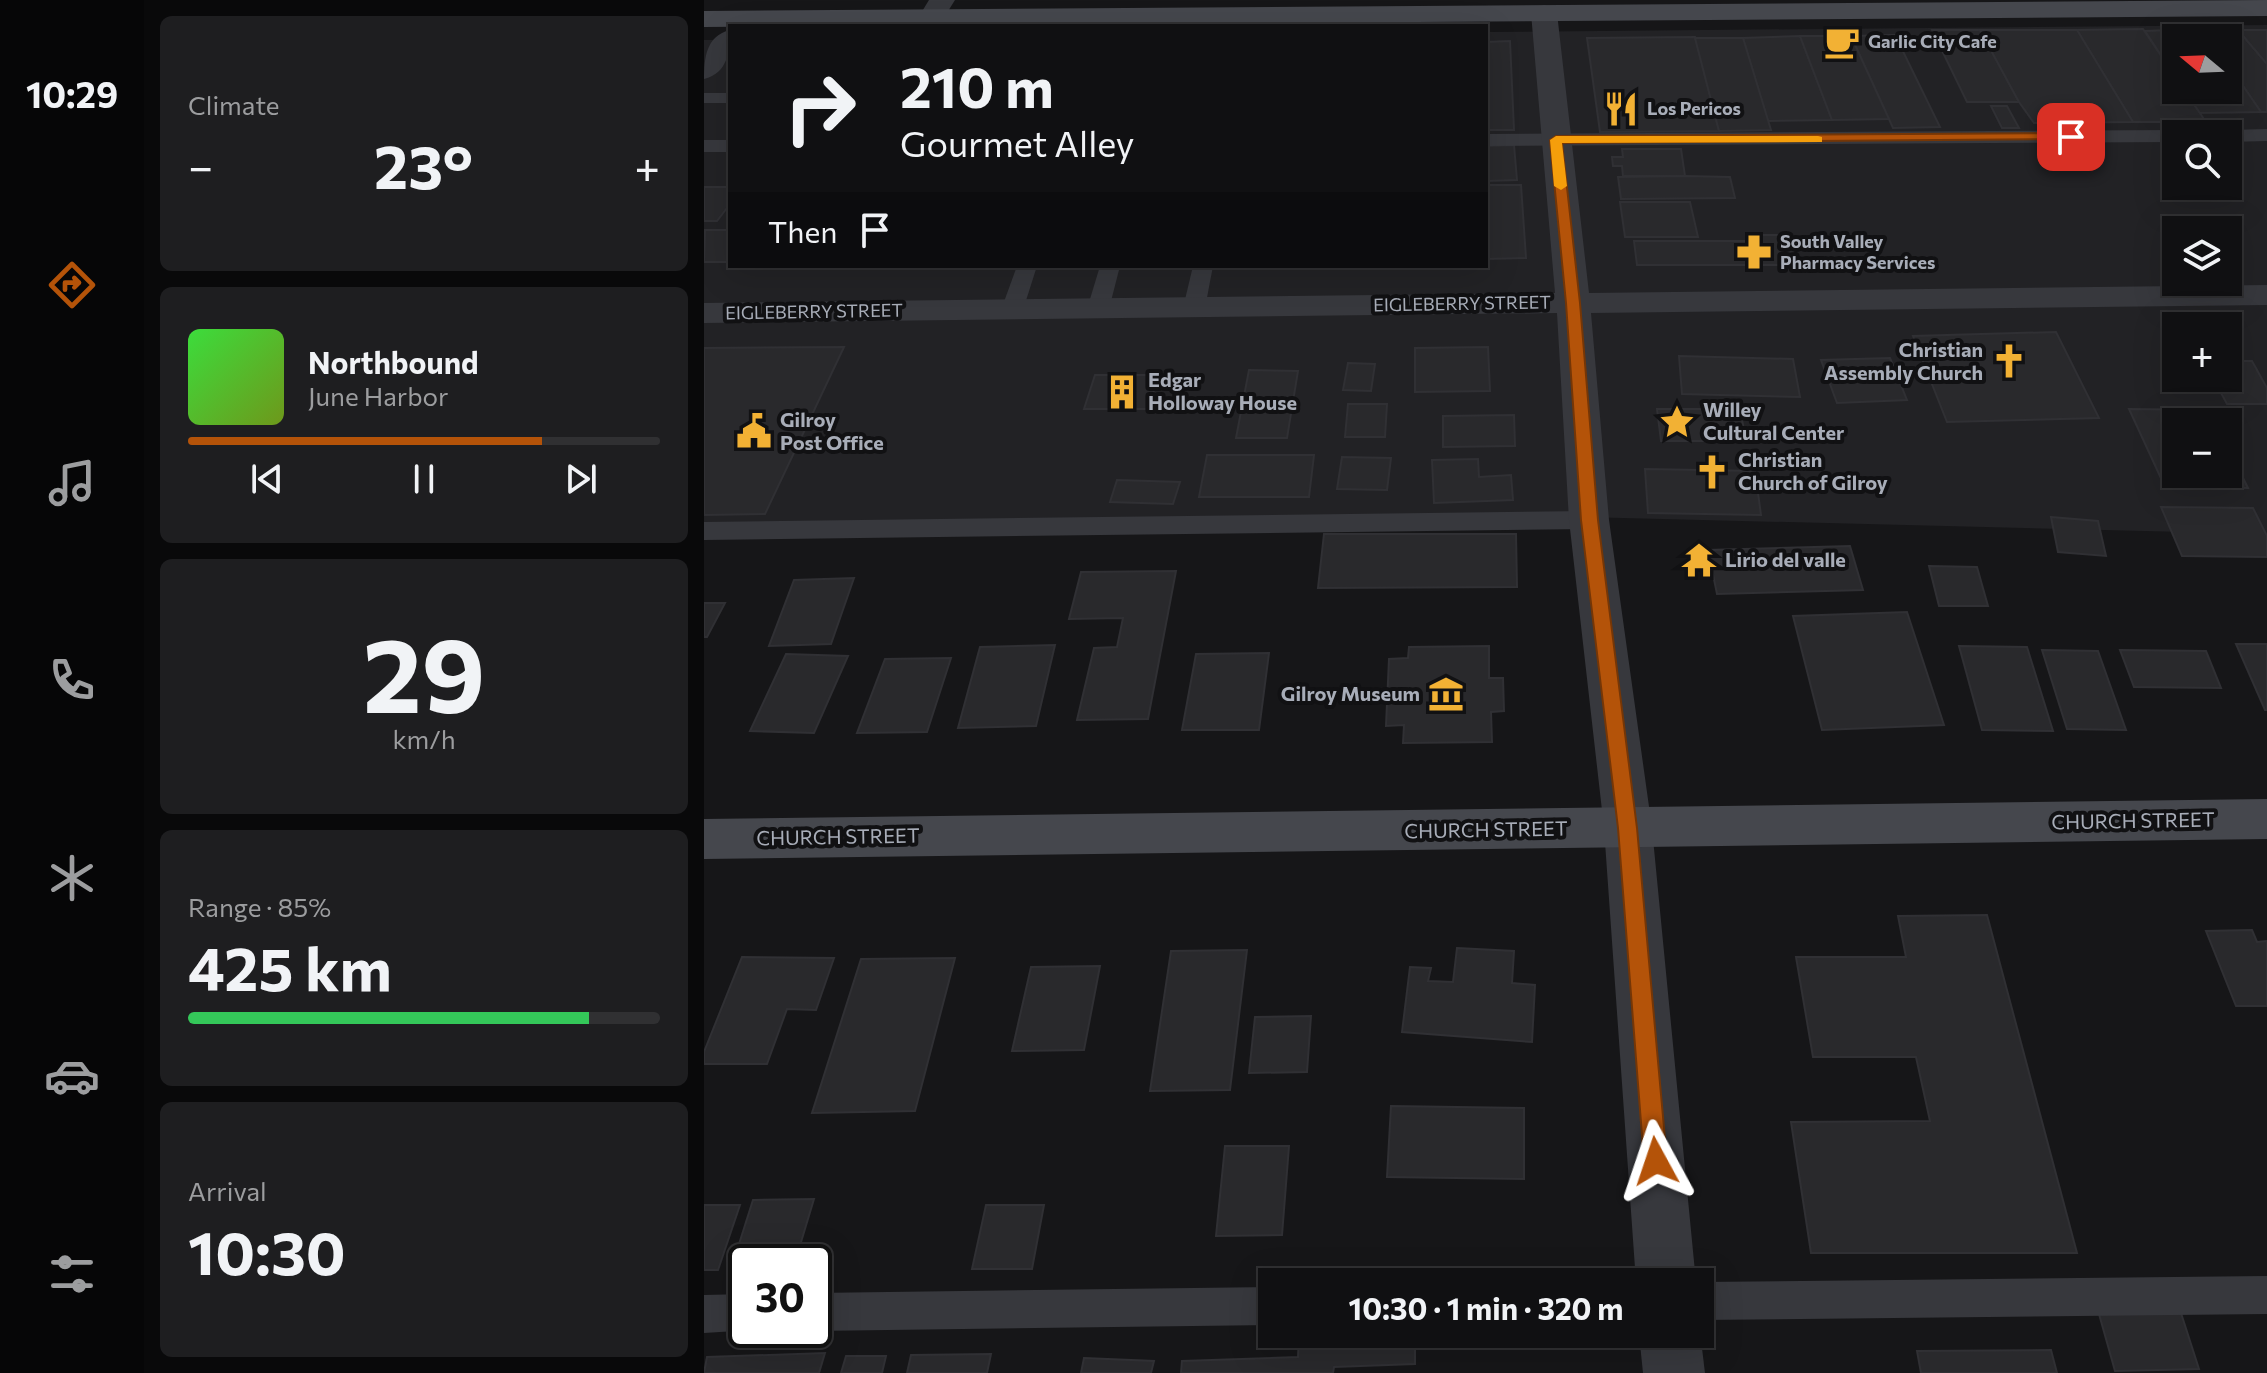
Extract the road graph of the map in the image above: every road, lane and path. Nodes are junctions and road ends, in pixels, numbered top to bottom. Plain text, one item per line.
1 (1669, 6) edge
2 (2267, 8) edge
3 (937, 9) edge
4 (1544, 13) junction
5 (704, 19) edge
6 (771, 24) edge
7 (728, 25) edge
8 (728, 40) edge
9 (704, 71) edge
10 (704, 98) edge
11 (728, 98) edge
12 (2267, 135) edge
13 (2162, 136) edge
14 (2242, 136) edge
15 (1488, 140) edge
16 (1556, 140) junction
17 (704, 146) edge
18 (728, 146) edge
19 (1026, 268) edge
20 (1109, 268) edge
21 (1203, 268) edge
22 (2267, 295) edge
23 (1573, 303) junction
24 (1194, 308) junction
25 (1098, 309) junction
26 (1012, 310) junction
27 (704, 313) edge
28 (1589, 520) junction
29 (704, 531) edge
30 (2267, 819) edge
31 (1628, 828) junction
32 (704, 839) edge
33 (1665, 1268) edge
34 (2267, 1295) edge
35 (1714, 1301) edge
36 (1258, 1306) edge
37 (832, 1312) edge
38 (728, 1313) edge
39 (704, 1314) edge
40 (1671, 1348) edge
41 (1674, 1373) edge

1 - 2 main road
1 - 4 main road
3 - 4 main road
3 - 6 main road
4 - 16 street
5 - 7 main road
8 - 9 street
10 - 11 lane
12 - 14 lane
13 - 16 lane
15 - 16 lane
16 - 23 street
17 - 18 lane
19 - 26 lane
20 - 25 lane
21 - 24 lane
22 - 23 street, EIGLEBERRY STREET
23 - 24 street, EIGLEBERRY STREET
23 - 28 street
24 - 25 street, EIGLEBERRY STREET
25 - 26 street, EIGLEBERRY STREET
26 - 27 street, EIGLEBERRY STREET
28 - 29 lane
28 - 31 street
30 - 31 main road, CHURCH STREET
31 - 32 main road, CHURCH STREET
31 - 33 street
34 - 35 lane
36 - 37 lane
38 - 39 lane
40 - 41 street

